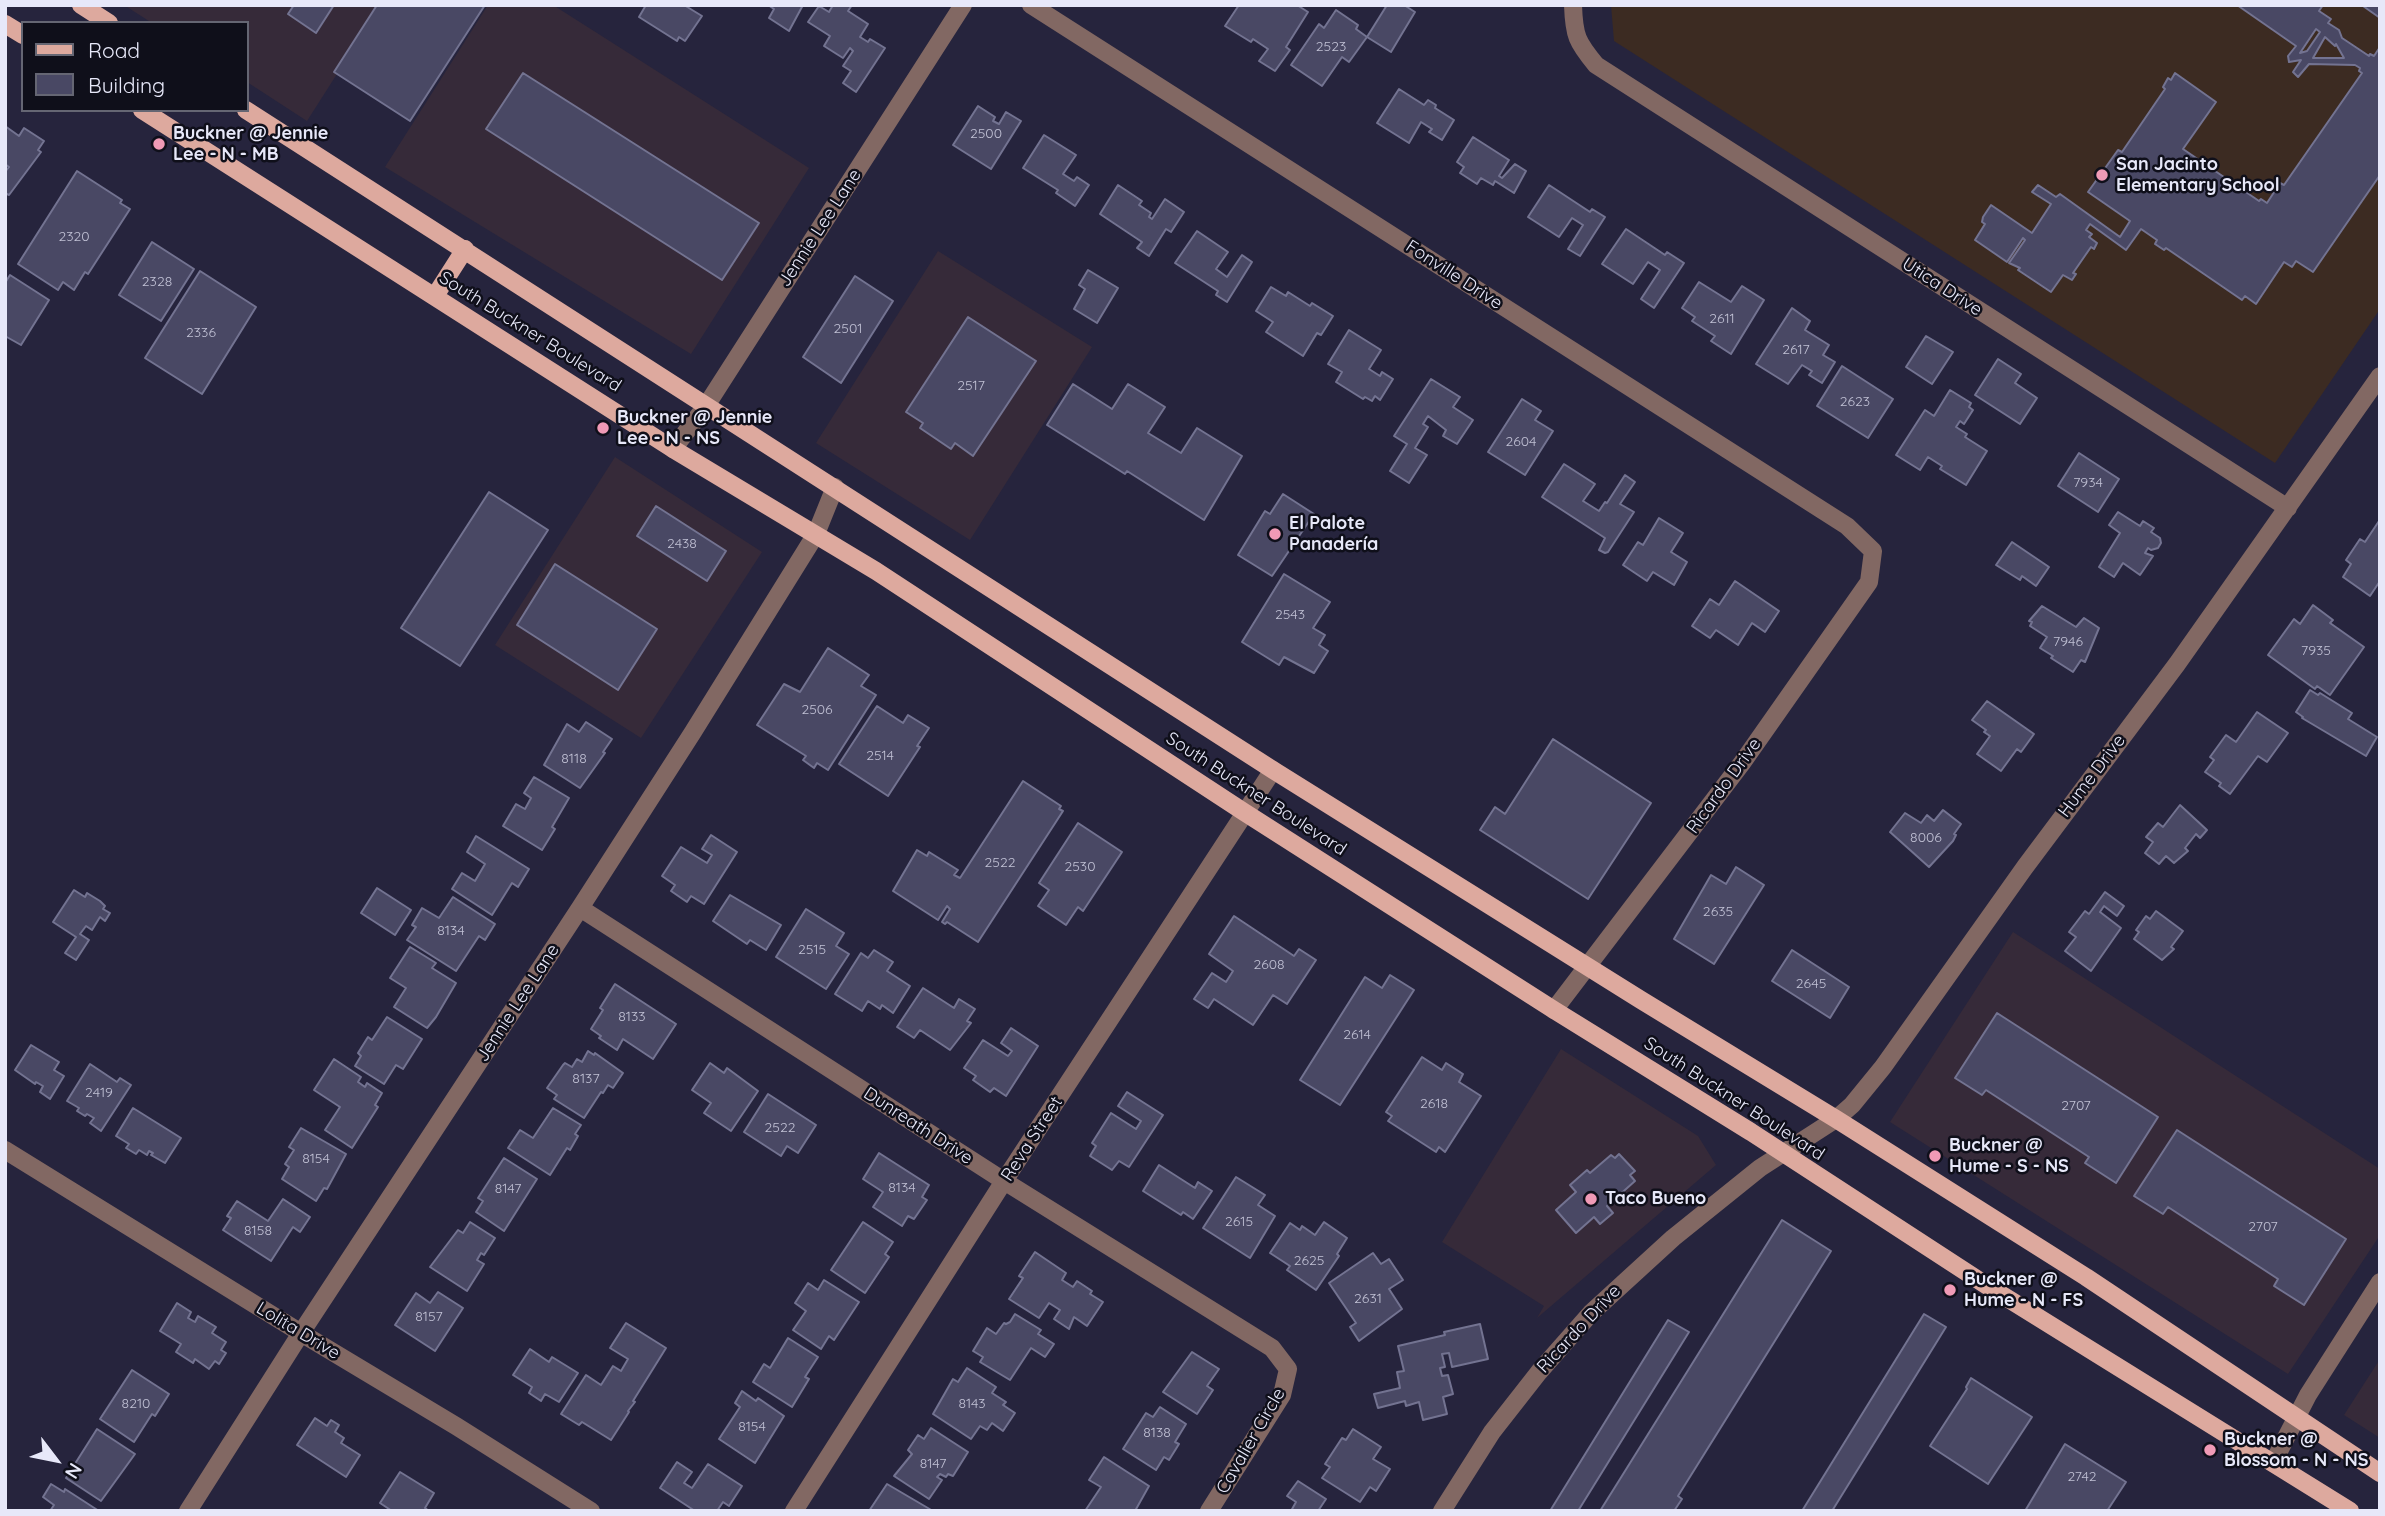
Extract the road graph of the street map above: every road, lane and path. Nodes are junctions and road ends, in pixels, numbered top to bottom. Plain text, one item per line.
1 (81, 5) edge
2 (963, 5) edge
3 (1031, 5) edge
4 (1573, 5) edge
5 (105, 21) edge
6 (5, 24) edge
7 (21, 34) edge
8 (248, 111) edge
9 (145, 112) edge
10 (465, 249) junction
11 (435, 296) junction
12 (2380, 376) edge
13 (706, 406) junction
14 (673, 449) junction
15 (835, 487) junction
16 (2288, 508) junction
17 (816, 534) junction
18 (1873, 551) joint
19 (1273, 770) junction
20 (1244, 812) junction
21 (580, 908) junction
22 (1588, 967) junction
23 (1554, 1010) junction
24 (1836, 1119) junction
25 (5, 1150) edge
26 (1783, 1154) junction
27 (1004, 1181) junction
28 (2380, 1282) edge
29 (301, 1333) junction
30 (1288, 1369) joint
31 (2296, 1418) junction
32 (2273, 1462) junction
33 (2380, 1474) edge
34 (188, 1511) edge
35 (591, 1511) edge
36 (794, 1511) edge
37 (1209, 1511) edge
38 (1442, 1511) edge
39 (2350, 1511) edge

1 - 5 main road
2 - 13 street, Jennie Lee Lane
3 - 18 street, Fonville Drive
4 - 16 street, Utica Drive
6 - 7 main road
8 - 10 main road, South Buckner Boulevard
9 - 11 main road, South Buckner Boulevard
10 - 11 main road
10 - 13 main road, South Buckner Boulevard
11 - 14 main road, South Buckner Boulevard
12 - 16 street, Hume Drive
13 - 14 street, Jennie Lee Lane
13 - 15 main road, South Buckner Boulevard
14 - 17 main road, South Buckner Boulevard
15 - 17 street, Jennie Lee Lane
15 - 19 main road, South Buckner Boulevard
16 - 24 street, Hume Drive
17 - 20 main road, South Buckner Boulevard
17 - 21 street, Jennie Lee Lane
18 - 22 street, Ricardo Drive
19 - 20 street, Reva Street
19 - 22 main road, South Buckner Boulevard
20 - 23 main road, South Buckner Boulevard
20 - 27 street, Reva Street
21 - 27 street, Dunreath Drive
21 - 29 street, Jennie Lee Lane
22 - 23 street, Ricardo Drive
22 - 24 main road, South Buckner Boulevard
23 - 26 main road, South Buckner Boulevard
24 - 26 street, Hume Drive
24 - 31 main road, South Buckner Boulevard
25 - 29 street, Lolita Drive
26 - 32 main road, South Buckner Boulevard
26 - 38 street, Ricardo Drive
27 - 30 street, Dunreath Drive
27 - 36 street, Reva Street
28 - 31 street
29 - 34 street, Jennie Lee Lane
29 - 35 street, Lolita Drive
30 - 37 street, Cavalier Circle
31 - 32 street
31 - 33 main road, South Buckner Boulevard
32 - 39 main road, South Buckner Boulevard

